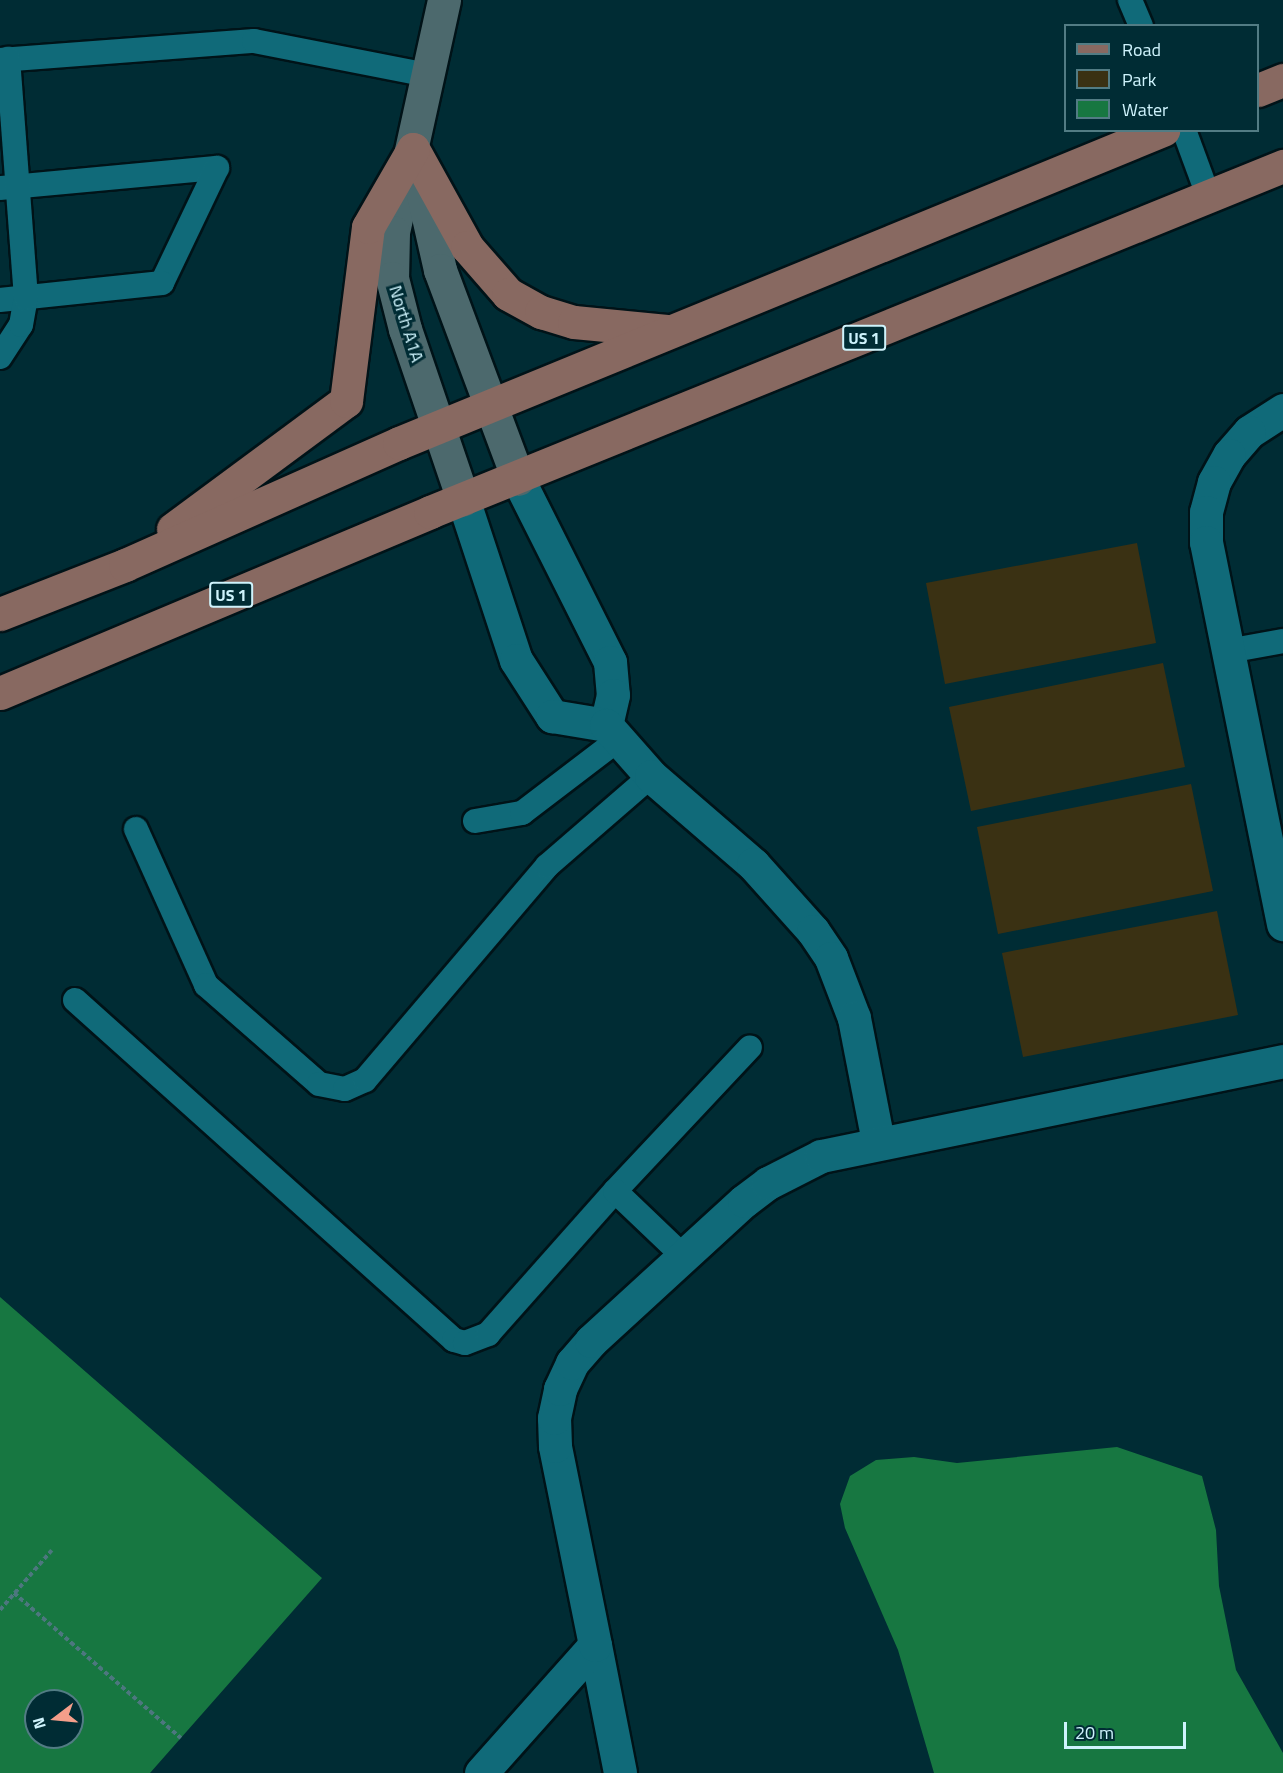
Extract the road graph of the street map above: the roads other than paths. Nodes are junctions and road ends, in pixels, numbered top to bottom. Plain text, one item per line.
1 (444, 0) edge
2 (1130, 0) edge
3 (1139, 24) edge
4 (4, 59) edge
5 (428, 75) junction
6 (1283, 80) edge
7 (1259, 89) edge
8 (1158, 132) edge
9 (1185, 132) edge
10 (413, 149) junction
11 (1283, 166) edge
12 (9, 187) edge
13 (1209, 198) junction
14 (26, 298) junction
15 (0, 300) edge
16 (672, 332) junction
17 (0, 357) edge
18 (492, 406) junction
19 (1283, 410) edge
20 (440, 427) junction
21 (518, 479) junction
22 (464, 499) junction
23 (125, 565) junction
24 (0, 614) edge
25 (1283, 641) edge
26 (1228, 651) junction
27 (0, 693) edge
28 (613, 732) junction
29 (651, 776) junction
30 (475, 820) dead end
31 (136, 829) dead end
32 (1283, 924) edge
33 (75, 1000) dead end
34 (750, 1047) dead end
35 (1283, 1061) edge
36 (878, 1142) junction
37 (615, 1191) junction
38 (683, 1256) junction
39 (595, 1645) junction
40 (481, 1773) edge
41 (620, 1773) edge

1 - 5 street, North A1A
2 - 3 lane
4 - 5 lane
4 - 12 lane
5 - 10 street, North A1A
6 - 7 main road
8 - 16 main road
9 - 13 lane
10 - 16 main road
10 - 18 street, North A1A
10 - 20 street, North A1A
10 - 23 main road
11 - 13 main road, US 1
12 - 14 lane
12 - 14 lane
13 - 21 main road, US 1
14 - 15 lane
14 - 17 lane
16 - 18 main road
18 - 20 main road
18 - 21 street, North A1A
19 - 26 street
20 - 22 street, North A1A
20 - 23 main road
21 - 22 main road, US 1
21 - 28 street
22 - 27 main road, US 1
22 - 28 street
23 - 24 main road
25 - 26 lane
26 - 32 street
28 - 29 street
28 - 30 lane
29 - 31 lane
29 - 36 street
33 - 37 lane
34 - 37 lane
35 - 36 street
36 - 38 street
37 - 38 lane
38 - 39 street
39 - 40 street
39 - 41 street

